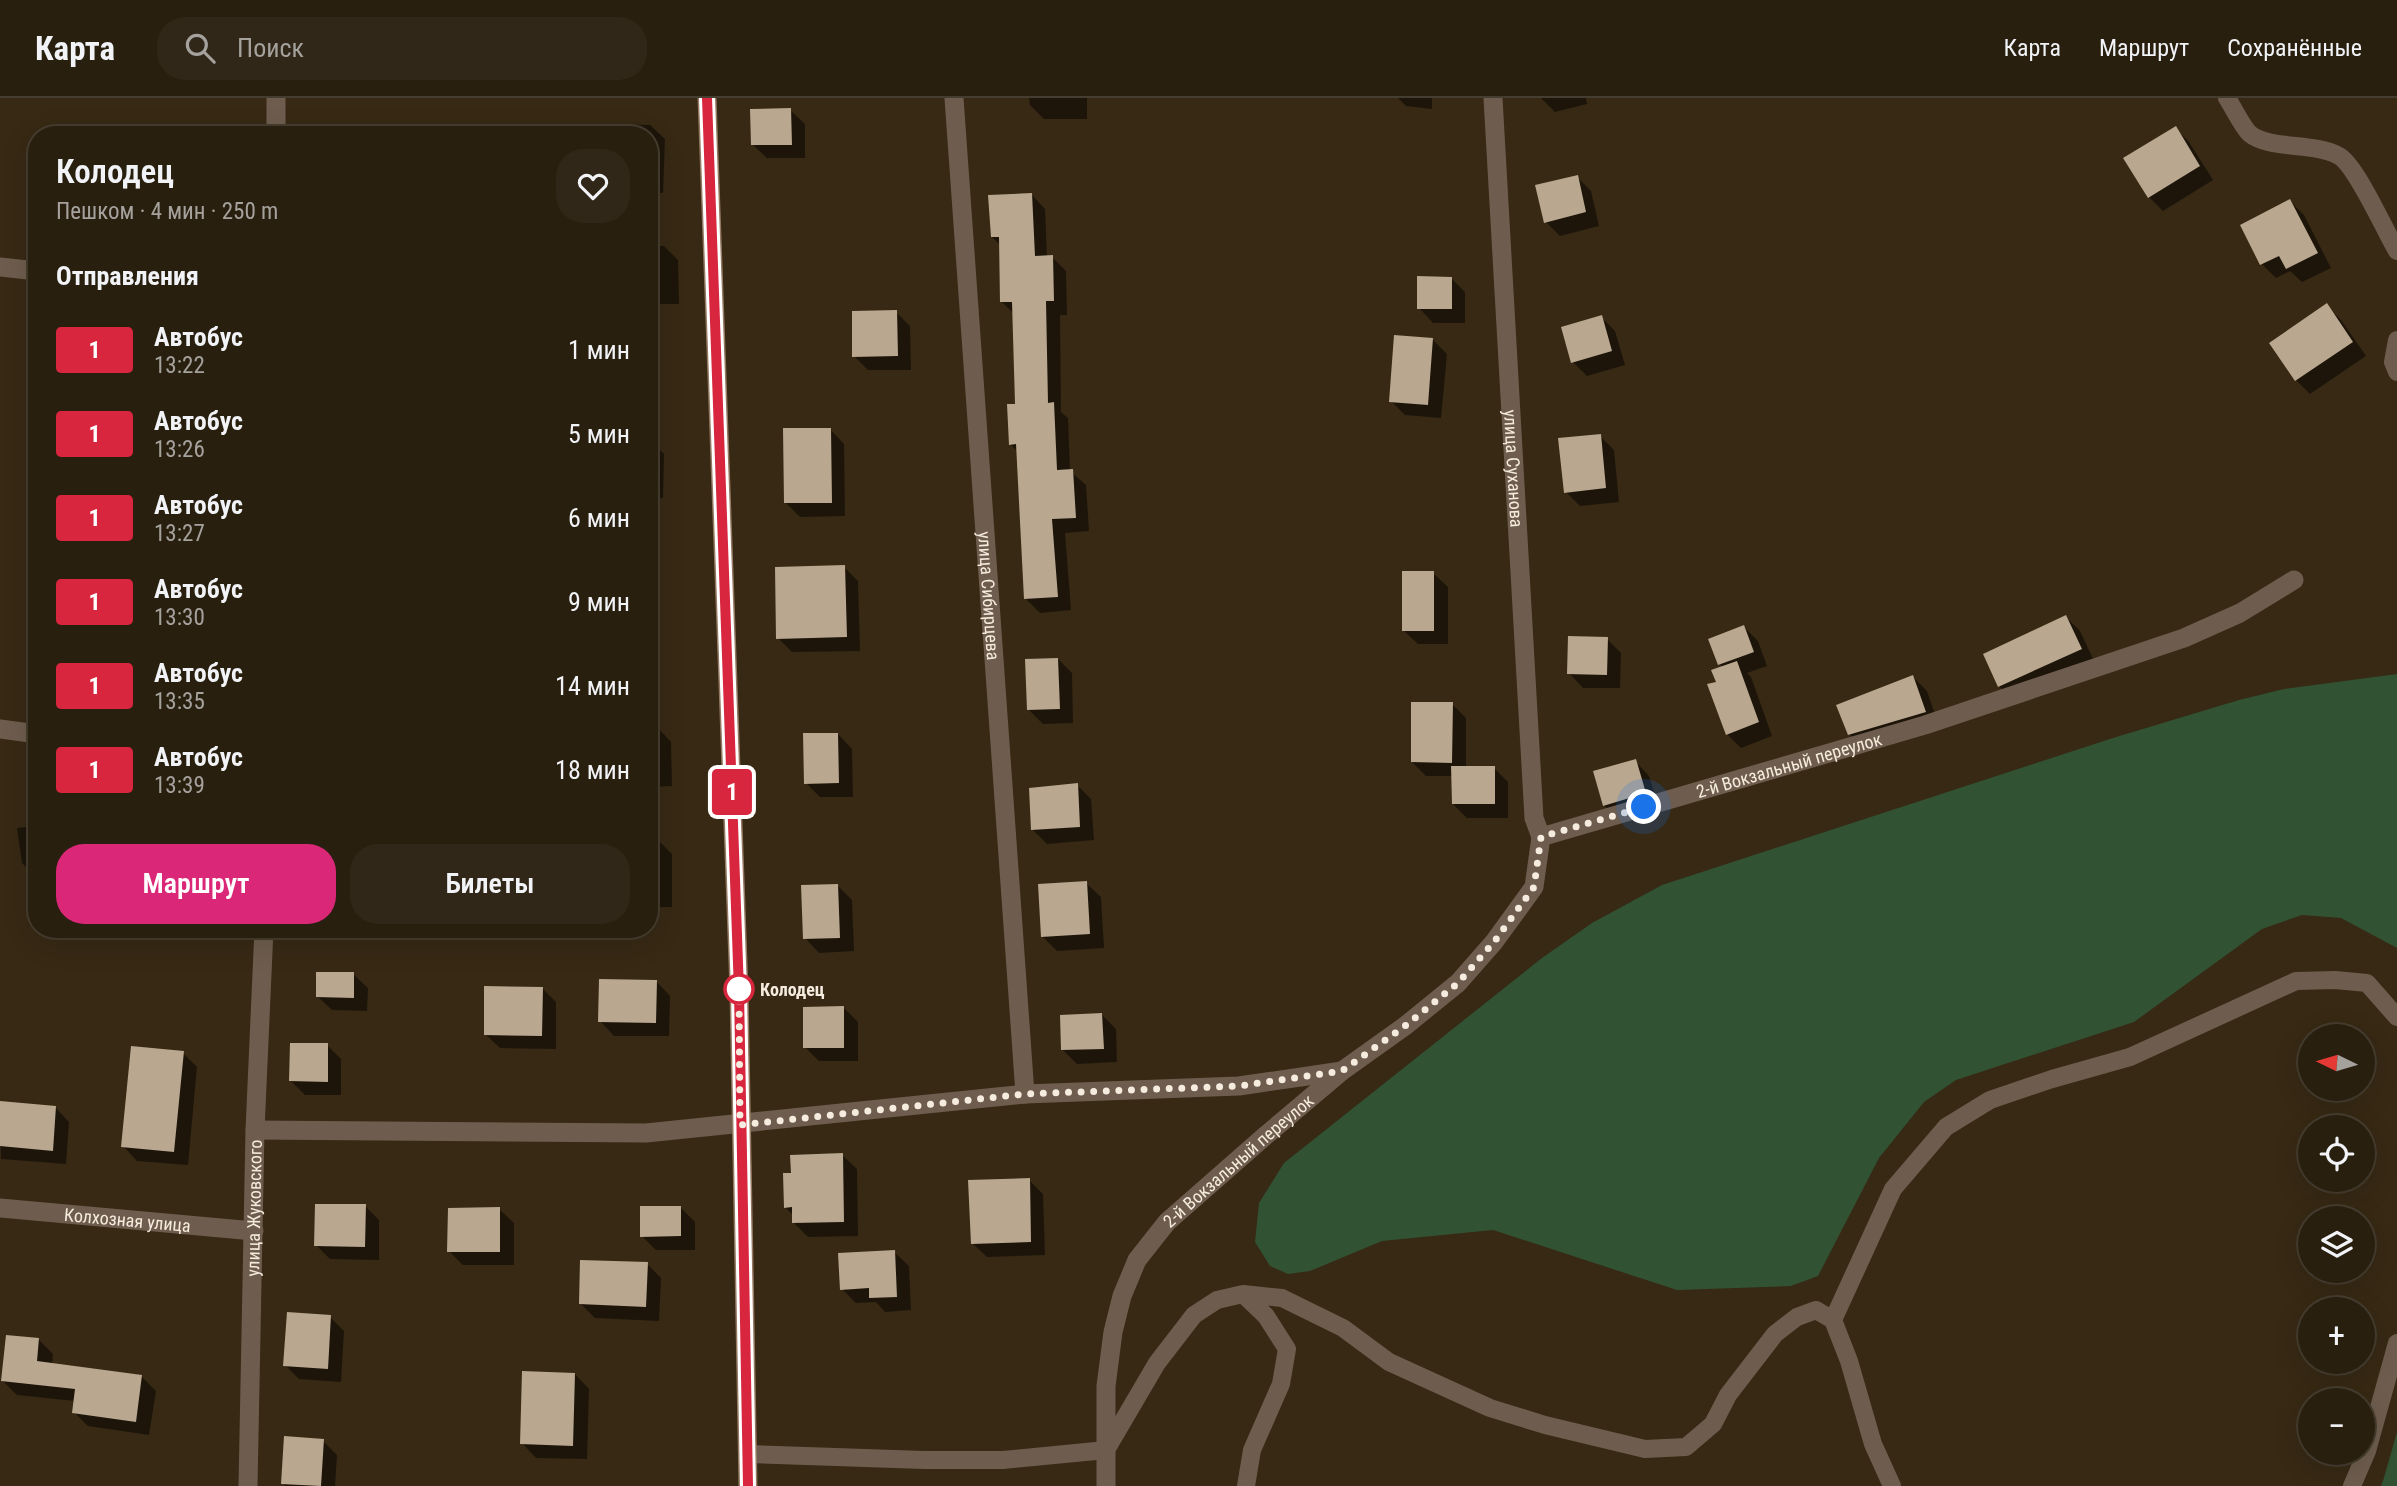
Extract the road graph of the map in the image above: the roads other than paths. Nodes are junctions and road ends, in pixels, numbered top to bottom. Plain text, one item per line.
1 (276, 98) edge
2 (707, 98) edge
3 (954, 98) edge
4 (1493, 98) edge
5 (2227, 98) edge
6 (276, 126) edge
7 (2397, 251) edge
8 (0, 267) edge
9 (28, 270) edge
10 (2397, 340) edge
11 (2397, 372) edge
12 (2294, 580) dead end
13 (0, 729) edge
14 (28, 733) edge
15 (1541, 837) junction
16 (264, 938) edge
17 (2397, 1017) edge
18 (1342, 1071) junction
19 (1025, 1094) junction
20 (740, 1125) junction
21 (255, 1130) junction
22 (0, 1208) edge
23 (254, 1231) junction
24 (1243, 1294) junction
25 (1833, 1320) junction
26 (2397, 1343) edge
27 (1106, 1450) junction
28 (747, 1454) junction
29 (247, 1486) edge
30 (748, 1486) edge
31 (1106, 1486) edge
32 (1246, 1486) edge
33 (1892, 1486) edge
34 (2352, 1486) edge

1 - 6 street
2 - 20 main road
3 - 19 street, улица Сибирцева
4 - 15 street, улица Суханова
5 - 7 lane
8 - 9 street
10 - 11 lane
12 - 15 street, 2-й Вокзальный переулок
13 - 14 street
15 - 18 street, 2-й Вокзальный переулок
16 - 21 street, улица Жуковского
17 - 25 lane
18 - 19 street
18 - 27 street, 2-й Вокзальный переулок
19 - 20 street
20 - 21 street
20 - 28 main road
21 - 23 street, улица Жуковского
22 - 23 street, Колхозная улица
23 - 29 street, улица Жуковского
24 - 25 lane
24 - 27 lane
24 - 32 lane
25 - 33 lane
26 - 34 lane
27 - 28 lane
27 - 31 street, 2-й Вокзальный переулок
28 - 30 main road

